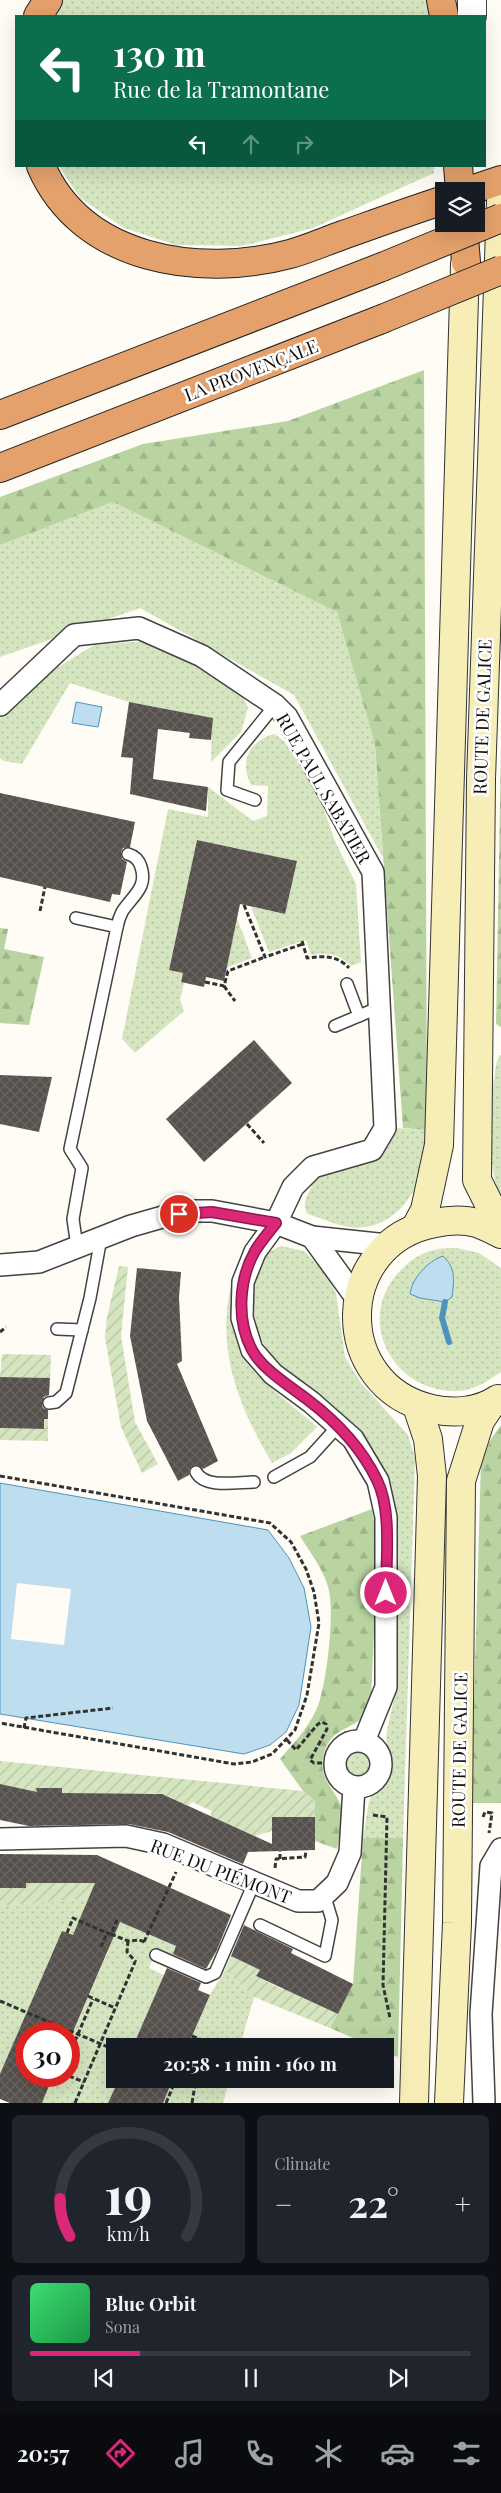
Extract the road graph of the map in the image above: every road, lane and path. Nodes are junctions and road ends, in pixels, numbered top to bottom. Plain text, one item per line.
1 (48, 0) edge
2 (441, 0) edge
3 (472, 0) edge
4 (39, 15) edge
5 (444, 15) edge
6 (472, 15) edge
7 (40, 167) edge
8 (458, 167) edge
9 (468, 167) edge
10 (501, 180) edge
11 (459, 182) edge
12 (468, 182) edge
13 (485, 185) edge
14 (501, 201) edge
15 (435, 203) edge
16 (501, 218) edge
17 (463, 232) edge
18 (466, 232) edge
19 (466, 262) junction
20 (501, 270) edge
21 (0, 415) edge
22 (0, 468) edge
23 (0, 705) edge
24 (275, 705) junction
25 (255, 800) dead end
26 (128, 854) dead end
27 (45, 887) dead end
28 (244, 905) dead end
29 (40, 911) dead end
30 (76, 918) dead end
31 (117, 927) junction
32 (303, 944) dead end
33 (265, 956) junction
34 (205, 982) dead end
35 (347, 984) dead end
36 (224, 986) junction
37 (235, 1001) dead end
38 (380, 1007) junction
39 (360, 1016) junction
40 (335, 1026) dead end
41 (247, 1124) dead end
42 (264, 1143) dead end
43 (276, 1223) junction
44 (416, 1227) junction
45 (501, 1228) edge
46 (501, 1234) edge
47 (312, 1237) junction
48 (101, 1238) junction
49 (387, 1245) junction
50 (77, 1247) junction
51 (0, 1265) edge
52 (357, 1299) junction
53 (6, 1327) dead end
54 (58, 1329) dead end
55 (82, 1330) junction
56 (0, 1332) edge
57 (496, 1400) edge
58 (49, 1403) dead end
59 (417, 1406) junction
60 (339, 1426) junction
61 (196, 1472) dead end
62 (0, 1476) edge
63 (274, 1477) dead end
64 (254, 1482) dead end
65 (113, 1708) dead end
66 (0, 1723) edge
67 (24, 1728) junction
68 (287, 1740) junction
69 (364, 1741) junction
70 (335, 1763) junction
71 (354, 1787) junction
72 (387, 1817) dead end
73 (0, 1839) edge
74 (501, 1850) edge
75 (280, 1851) dead end
76 (306, 1851) dead end
77 (184, 1853) junction
78 (280, 1859) junction
79 (254, 1883) junction
80 (274, 1891) junction
81 (324, 1894) junction
82 (117, 1920) dead end
83 (260, 1925) dead end
84 (68, 1933) dead end
85 (109, 1934) junction
86 (128, 1941) junction
87 (144, 1942) junction
88 (101, 1947) dead end
89 (156, 1955) joint
90 (88, 1996) dead end
91 (93, 1998) junction
92 (0, 2001) edge
93 (116, 2008) junction
94 (391, 2020) dead end
95 (50, 2022) edge
96 (80, 2029) edge
97 (80, 2035) edge
98 (100, 2044) junction
99 (106, 2046) edge
100 (80, 2080) edge
101 (84, 2082) junction
102 (174, 2088) edge
103 (195, 2088) edge
104 (75, 2103) edge
105 (166, 2103) edge
106 (192, 2103) edge
107 (414, 2103) edge
108 (449, 2103) edge
109 (484, 2103) edge

1 - 4 highway
2 - 5 highway
3 - 6 street
7 - 15 highway
8 - 11 highway
9 - 12 street
10 - 13 highway
14 - 45 main road, ROUTE DE GALICE
16 - 21 highway, bridge
17 - 19 highway
18 - 19 street, ROUTE DE GALICE
19 - 44 main road, ROUTE DE GALICE
20 - 22 highway, LA PROVENÇALE, bridge
23 - 24 street, RUE PAUL SABATIER
24 - 25 lane
24 - 38 street, RUE PAUL SABATIER
26 - 31 lane
27 - 29 path
28 - 33 path
30 - 31 lane
31 - 50 lane
32 - 33 path
33 - 36 path
34 - 36 path
35 - 39 lane
36 - 37 path
38 - 39 lane
38 - 43 street, RUE PAUL SABATIER
39 - 40 lane
41 - 42 path
43 - 47 street
43 - 48 street
43 - 60 street
44 - 46 main road
44 - 49 main road
47 - 49 street
47 - 52 street
48 - 50 street
48 - 55 lane
49 - 52 main road
50 - 51 street
52 - 59 main road
53 - 56 path
54 - 55 lane
55 - 58 lane
57 - 59 main road
57 - 108 main road, ROUTE DE GALICE
59 - 107 main road, ROUTE DE GALICE
60 - 63 lane
60 - 69 street
61 - 64 lane
62 - 68 path
65 - 67 path
66 - 67 path
67 - 68 path
68 - 70 path
69 - 70 street
69 - 71 street
70 - 71 street
71 - 81 street
72 - 94 path
73 - 77 street, RUE DU PIÉMONT
74 - 109 street
75 - 78 path
76 - 78 path
77 - 79 street, RUE DU PIÉMONT
77 - 87 path
78 - 80 path
79 - 80 street, RUE DU PIÉMONT
79 - 89 lane
80 - 81 street, RUE DU PIÉMONT
81 - 83 lane
82 - 85 path
84 - 85 path
85 - 86 path
85 - 88 path
86 - 87 path
86 - 93 path
87 - 89 path
90 - 91 path
91 - 93 path
91 - 96 path
92 - 95 path
93 - 98 path
97 - 98 path
98 - 99 path
98 - 101 path
100 - 101 path
101 - 104 path
102 - 105 path
103 - 106 path

